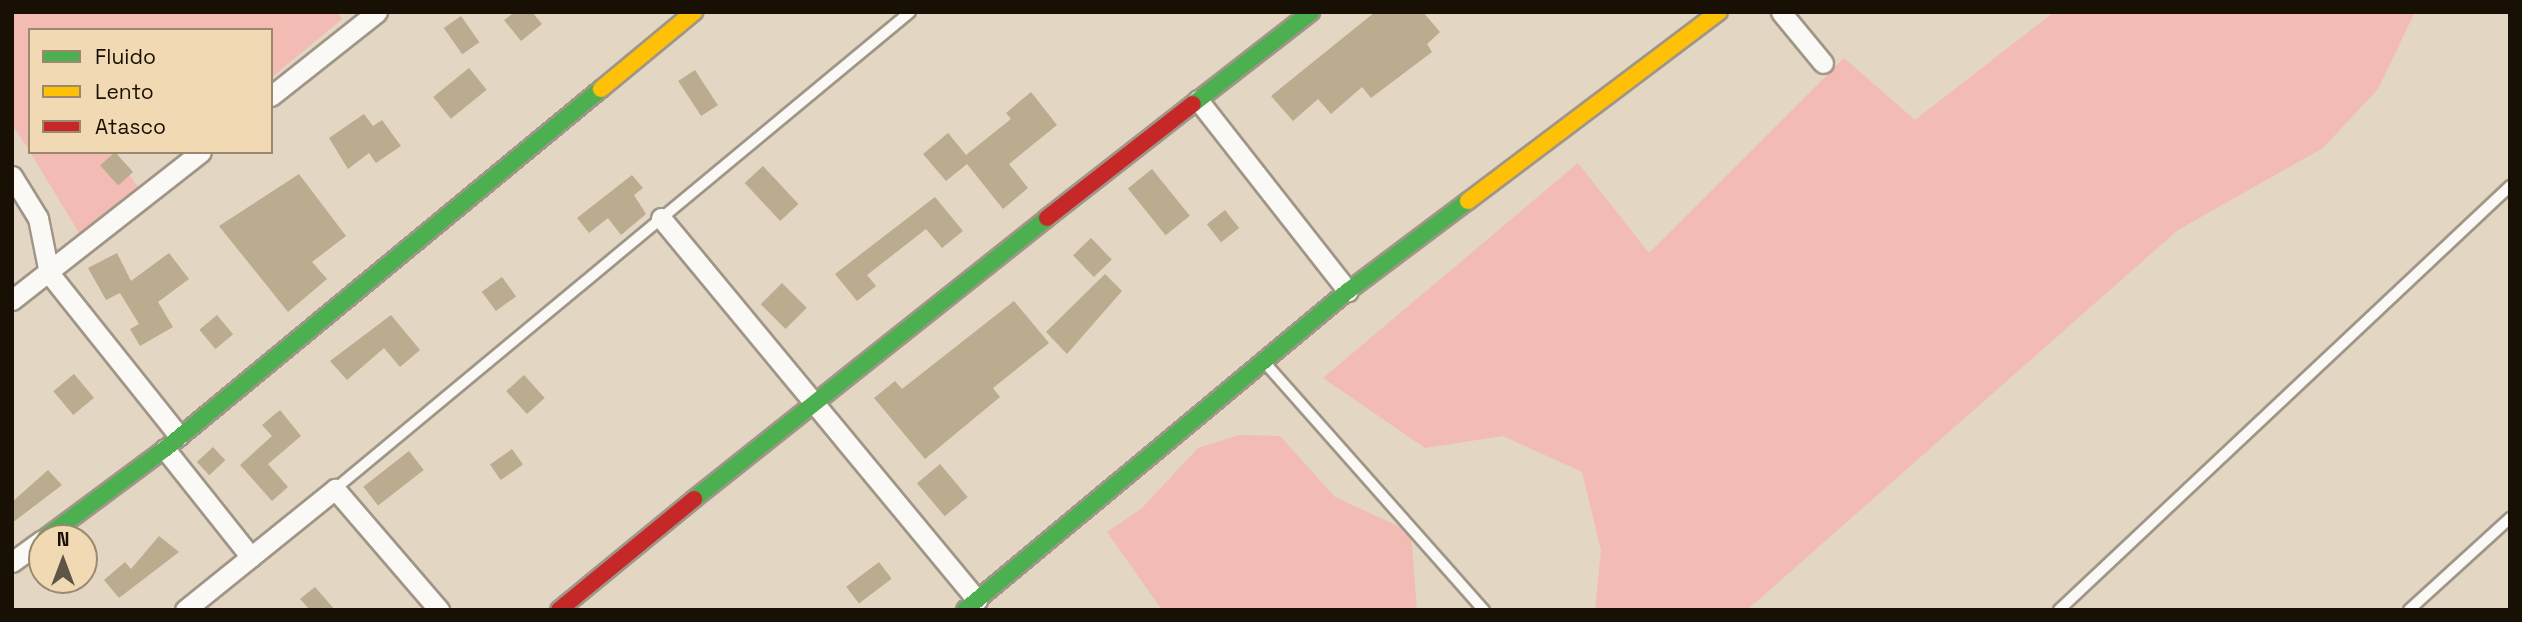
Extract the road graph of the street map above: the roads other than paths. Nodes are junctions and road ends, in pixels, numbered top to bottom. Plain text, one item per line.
1 (377, 12) edge
2 (694, 12) edge
3 (910, 12) edge
4 (1311, 12) edge
5 (1719, 12) edge
6 (1781, 12) edge
7 (1823, 63) dead end
8 (273, 94) edge
9 (1198, 100) junction
10 (198, 154) edge
11 (12, 176) edge
12 (2510, 186) edge
13 (661, 218) junction
14 (49, 273) junction
15 (1348, 291) junction
16 (12, 300) edge
17 (1265, 363) junction
18 (813, 401) junction
19 (172, 443) junction
20 (335, 489) junction
21 (2510, 518) edge
22 (64, 524) edge
23 (28, 550) edge
24 (251, 557) junction
25 (12, 562) edge
26 (971, 605) edge
27 (185, 610) edge
28 (439, 610) edge
29 (559, 610) edge
30 (1484, 610) edge
31 (2059, 610) edge
32 (2409, 610) edge

1 - 8 street
2 - 19 street
3 - 13 lane
4 - 9 street
5 - 15 street
6 - 7 street
9 - 15 street
9 - 18 street
10 - 14 street
11 - 14 street
12 - 31 lane
13 - 18 street
13 - 20 lane
14 - 16 street
14 - 19 street
15 - 17 street
17 - 26 street
17 - 30 lane
18 - 26 street
18 - 29 street
19 - 22 street
19 - 24 street
20 - 24 street
20 - 28 street
21 - 32 lane
23 - 25 street
24 - 27 street

